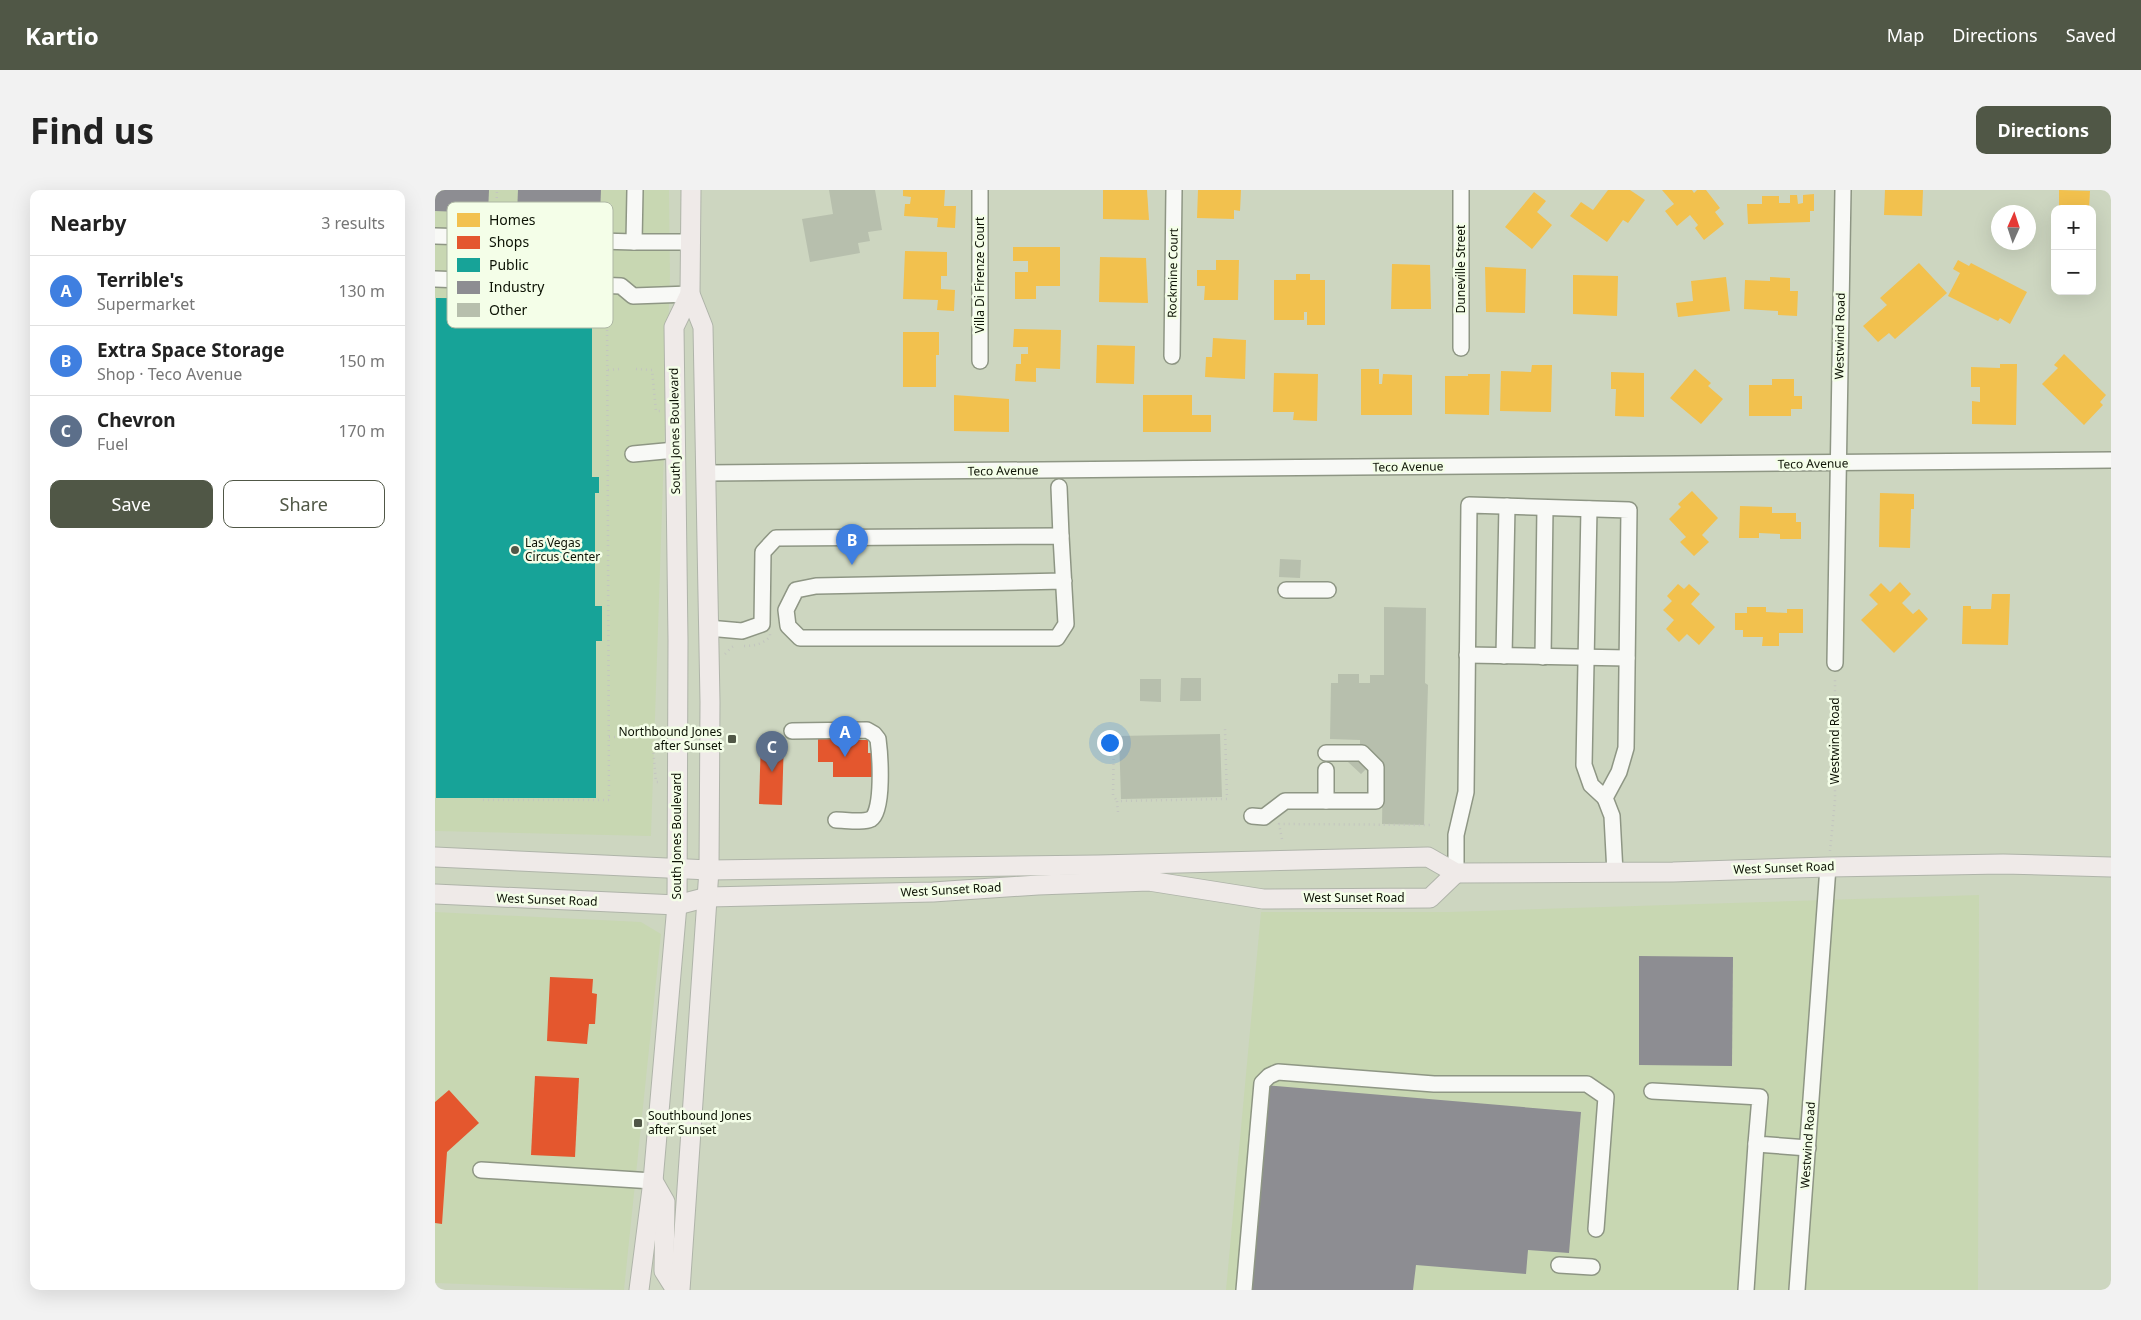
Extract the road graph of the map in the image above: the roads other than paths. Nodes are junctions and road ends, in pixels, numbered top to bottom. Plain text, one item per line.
1 (635, 190) edge
2 (691, 190) edge
3 (980, 190) edge
4 (1175, 190) edge
5 (1461, 190) edge
6 (1843, 190) edge
7 (613, 241) edge
8 (634, 242) junction
9 (691, 242) junction
10 (613, 286) edge
11 (690, 294) junction
12 (1461, 348) dead end
13 (1172, 356) dead end
14 (980, 361) dead end
15 (675, 450) junction
16 (633, 454) dead end
17 (2111, 460) edge
18 (1838, 464) junction
19 (705, 474) junction
20 (1059, 487) dead end
21 (1507, 506) junction
22 (1545, 508) junction
23 (1589, 509) junction
24 (1061, 536) junction
25 (1064, 581) junction
26 (1286, 590) dead end
27 (1328, 590) dead end
28 (708, 628) junction
29 (1467, 655) junction
30 (1504, 656) junction
31 (1543, 657) junction
32 (1586, 658) junction
33 (1627, 658) junction
34 (1835, 663) road end
35 (792, 730) dead end
36 (1326, 753) dead end
37 (1326, 770) dead end
38 (1605, 798) junction
39 (1326, 801) junction
40 (1252, 816) dead end
41 (836, 820) dead end
42 (435, 857) edge
43 (1828, 867) junction
44 (2111, 867) edge
45 (677, 869) junction
46 (709, 870) junction
47 (1456, 873) junction
48 (1615, 873) junction
49 (435, 894) edge
50 (707, 897) junction
51 (677, 905) junction
52 (1651, 1091) dead end
53 (1756, 1144) junction
54 (1808, 1148) junction
55 (481, 1170) dead end
56 (653, 1181) junction
57 (1596, 1229) dead end
58 (1559, 1265) dead end
59 (1592, 1267) dead end
60 (639, 1290) edge
61 (676, 1290) edge
62 (680, 1290) edge
63 (1244, 1290) edge
64 (1746, 1290) edge
65 (1797, 1290) edge

1 - 8 street
2 - 9 main road, South Jones Boulevard
3 - 14 street, Villa Di Firenze Court
4 - 13 street, Rockmine Court
5 - 12 street, Duneville Street
6 - 18 street, Westwind Road
7 - 8 street
8 - 9 street
9 - 11 main road, South Jones Boulevard
10 - 11 street
11 - 15 main road, South Jones Boulevard
11 - 19 main road, South Jones Boulevard
15 - 16 street
15 - 45 main road, South Jones Boulevard
17 - 18 street, Teco Avenue
18 - 19 street, Teco Avenue
18 - 34 street, Westwind Road
19 - 28 main road, South Jones Boulevard
20 - 24 street
21 - 22 street
21 - 29 street
21 - 30 street
22 - 23 street
22 - 31 street
23 - 32 street
23 - 33 street
24 - 25 street
24 - 28 street
25 - 25 street
26 - 27 street
28 - 46 main road, South Jones Boulevard
29 - 30 street
29 - 47 street
30 - 31 street
31 - 32 street
32 - 33 street
32 - 38 street
33 - 38 street
35 - 41 street
36 - 39 street
37 - 39 street
38 - 48 street
39 - 40 street
42 - 45 main road, West Sunset Road
43 - 44 main road, West Sunset Road
43 - 48 main road, West Sunset Road
43 - 54 street, Westwind Road
45 - 46 main road, West Sunset Road
45 - 51 main road, South Jones Boulevard
46 - 47 main road, West Sunset Road
46 - 50 main road, South Jones Boulevard
47 - 48 main road, West Sunset Road
47 - 50 main road, West Sunset Road
49 - 51 main road, West Sunset Road
50 - 51 main road, West Sunset Road
50 - 62 main road, South Jones Boulevard
51 - 56 main road, South Jones Boulevard
52 - 53 street
53 - 54 street
53 - 64 street
54 - 65 street, Westwind Road
55 - 56 street
56 - 60 main road, South Jones Boulevard
56 - 61 main road
57 - 63 street
58 - 59 street

